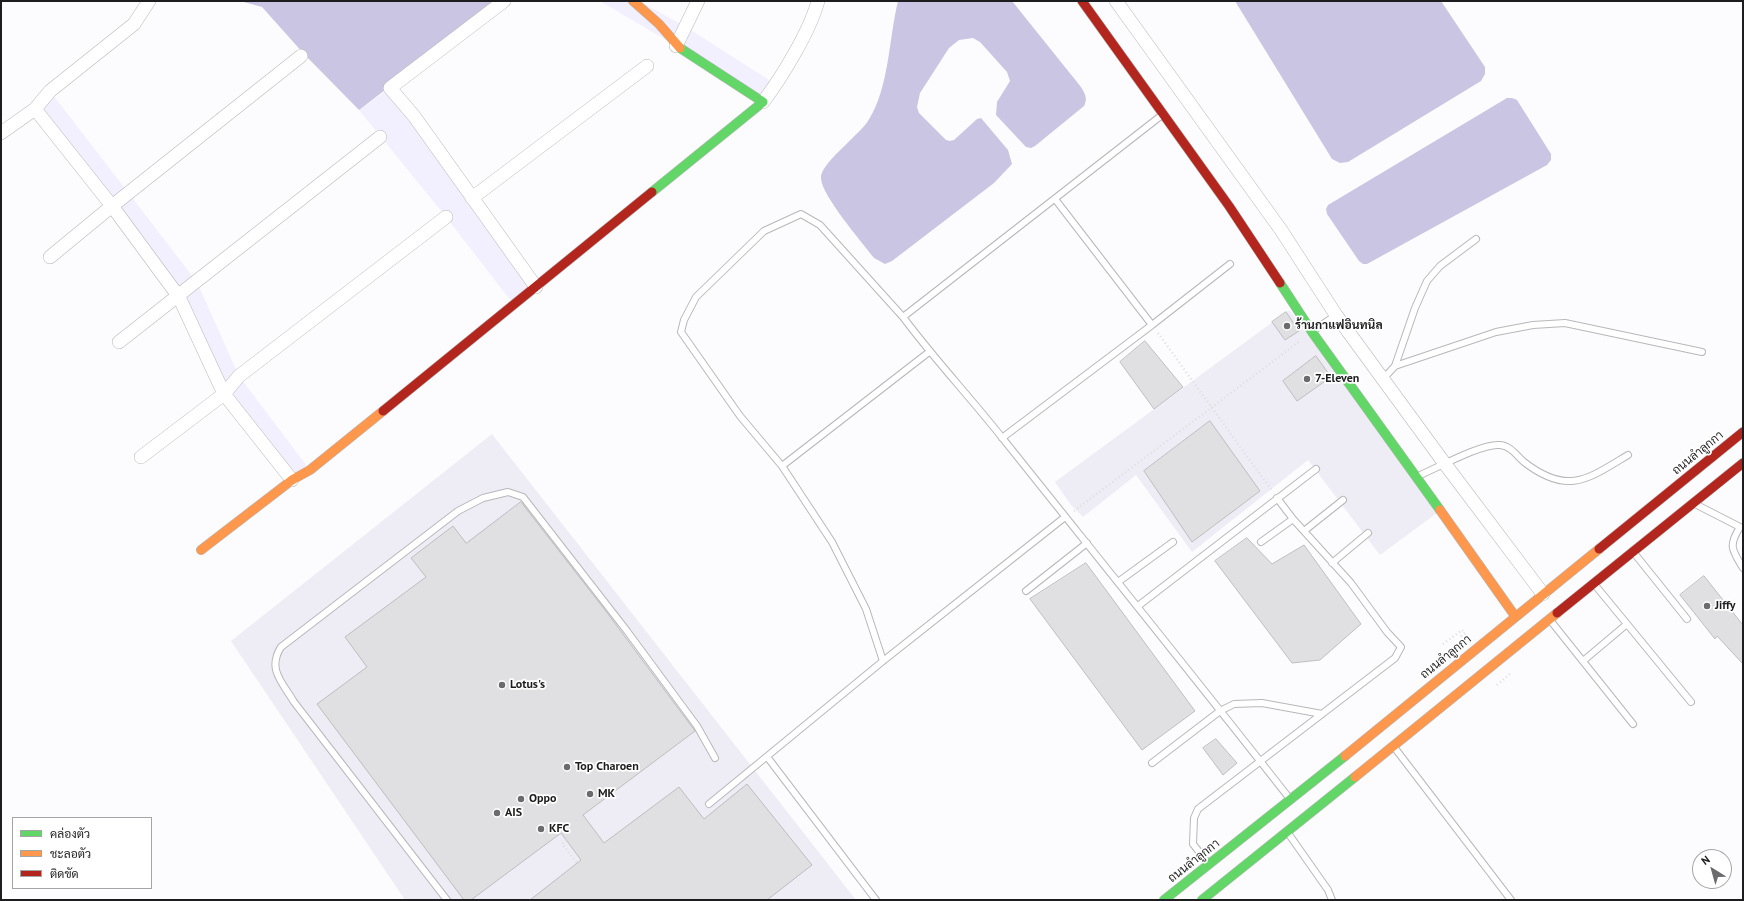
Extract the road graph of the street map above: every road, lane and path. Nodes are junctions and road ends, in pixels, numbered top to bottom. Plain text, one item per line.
1 (149, 1) edge
2 (504, 1) edge
3 (633, 1) edge
4 (698, 1) edge
5 (818, 1) edge
6 (1082, 1) edge
7 (1116, 1) edge
8 (676, 46) junction
9 (301, 56) dead end
10 (647, 66) dead end
11 (763, 102) junction
12 (35, 109) junction
13 (1163, 114) junction
14 (1, 133) edge
15 (380, 137) dead end
16 (472, 198) junction
17 (1055, 200) junction
18 (112, 206) junction
19 (446, 216) dead end
20 (1476, 239) dead end
21 (50, 257) dead end
22 (1230, 264) dead end
23 (536, 287) junction
24 (179, 296) junction
25 (1336, 315) junction
26 (903, 318) junction
27 (1152, 325) junction
28 (1312, 332) junction
29 (119, 342) dead end
30 (929, 352) junction
31 (1702, 352) dead end
32 (1395, 366) junction
33 (1383, 380) junction
34 (224, 394) junction
35 (1211, 407) junction
36 (1743, 432) edge
37 (1002, 438) junction
38 (1628, 454) dead end
39 (141, 457) dead end
40 (1743, 463) edge
41 (1444, 464) junction
42 (782, 466) junction
43 (1316, 469) dead end
44 (1417, 477) junction
45 (292, 480) junction
46 (1277, 498) junction
47 (1343, 500) dead end
48 (1694, 503) junction
49 (1066, 517) junction
50 (1293, 519) junction
51 (1742, 527) edge
52 (1304, 531) junction
53 (1368, 533) dead end
54 (1174, 542) dead end
55 (1261, 542) dead end
56 (1087, 543) junction
57 (201, 550) dead end
58 (1633, 552) junction
59 (1332, 563) junction
60 (1743, 568) edge
61 (1118, 582) junction
62 (1594, 584) junction
63 (1026, 591) dead end
64 (1544, 594) junction
65 (1138, 606) junction
66 (1515, 616) junction
67 (1550, 619) junction
68 (1687, 619) dead end
69 (1627, 624) junction
70 (1460, 637) dead end
71 (1443, 644) dead end
72 (883, 661) junction
73 (1583, 661) junction
74 (1510, 674) dead end
75 (1494, 687) dead end
76 (1691, 702) dead end
77 (1220, 711) junction
78 (1322, 714) junction
79 (1633, 724) dead end
80 (1393, 745) junction
81 (715, 758) dead end
82 (768, 758) junction
83 (1261, 761) junction
84 (1152, 763) dead end
85 (1291, 800) junction
86 (709, 804) dead end
87 (1287, 832) junction
88 (566, 840) dead end
89 (576, 863) dead end
90 (1209, 864) junction
91 (447, 900) edge
92 (876, 900) edge
93 (1164, 900) edge
94 (1202, 900) edge
95 (1332, 900) edge
96 (1511, 900) edge

1 - 12 street
2 - 16 street
3 - 8 street
4 - 8 street
5 - 11 street
6 - 13 street
7 - 25 street
8 - 11 street
9 - 18 street
10 - 16 street
11 - 23 street
12 - 14 street
12 - 18 street
13 - 17 lane
13 - 28 street
15 - 24 street
16 - 23 street
17 - 26 lane
17 - 27 lane
18 - 21 street
18 - 24 street
19 - 34 street
20 - 32 lane
22 - 27 lane
23 - 45 street
24 - 29 street
24 - 34 street
25 - 28 lane
25 - 33 street
26 - 30 lane
26 - 42 lane
27 - 35 path
27 - 37 lane
28 - 35 path
28 - 44 street
30 - 37 lane
30 - 42 lane
31 - 32 lane
32 - 33 lane
33 - 41 street
34 - 39 street
34 - 45 street
35 - 46 path
35 - 49 path
36 - 64 street, ถนนลำลูกกา
37 - 49 lane
38 - 41 lane
40 - 48 street
41 - 44 lane
41 - 64 street
42 - 72 lane
43 - 46 lane
44 - 66 street
45 - 57 street
46 - 50 lane
46 - 65 lane
47 - 52 lane
48 - 51 lane
48 - 58 street
49 - 56 lane
49 - 72 lane
50 - 52 lane
50 - 55 lane
51 - 60 lane
52 - 59 lane
53 - 59 lane
54 - 61 lane
56 - 61 lane
56 - 63 lane
58 - 62 street
58 - 68 lane
59 - 78 lane
61 - 65 lane
62 - 67 street
62 - 69 lane
64 - 66 street, ถนนลำลูกกา
65 - 77 lane
66 - 85 street, ถนนลำลูกกา
67 - 73 lane
67 - 80 street
69 - 73 lane
69 - 76 lane
70 - 71 path
72 - 82 lane
73 - 79 lane
74 - 75 path
77 - 78 lane
77 - 83 lane
77 - 84 lane
78 - 83 lane
80 - 87 street
80 - 96 lane
81 - 91 lane
82 - 86 lane
82 - 92 lane
83 - 85 lane
83 - 90 lane
85 - 90 street, ถนนลำลูกกา
87 - 94 street
87 - 95 lane
88 - 89 path
90 - 93 street, ถนนลำลูกกา

